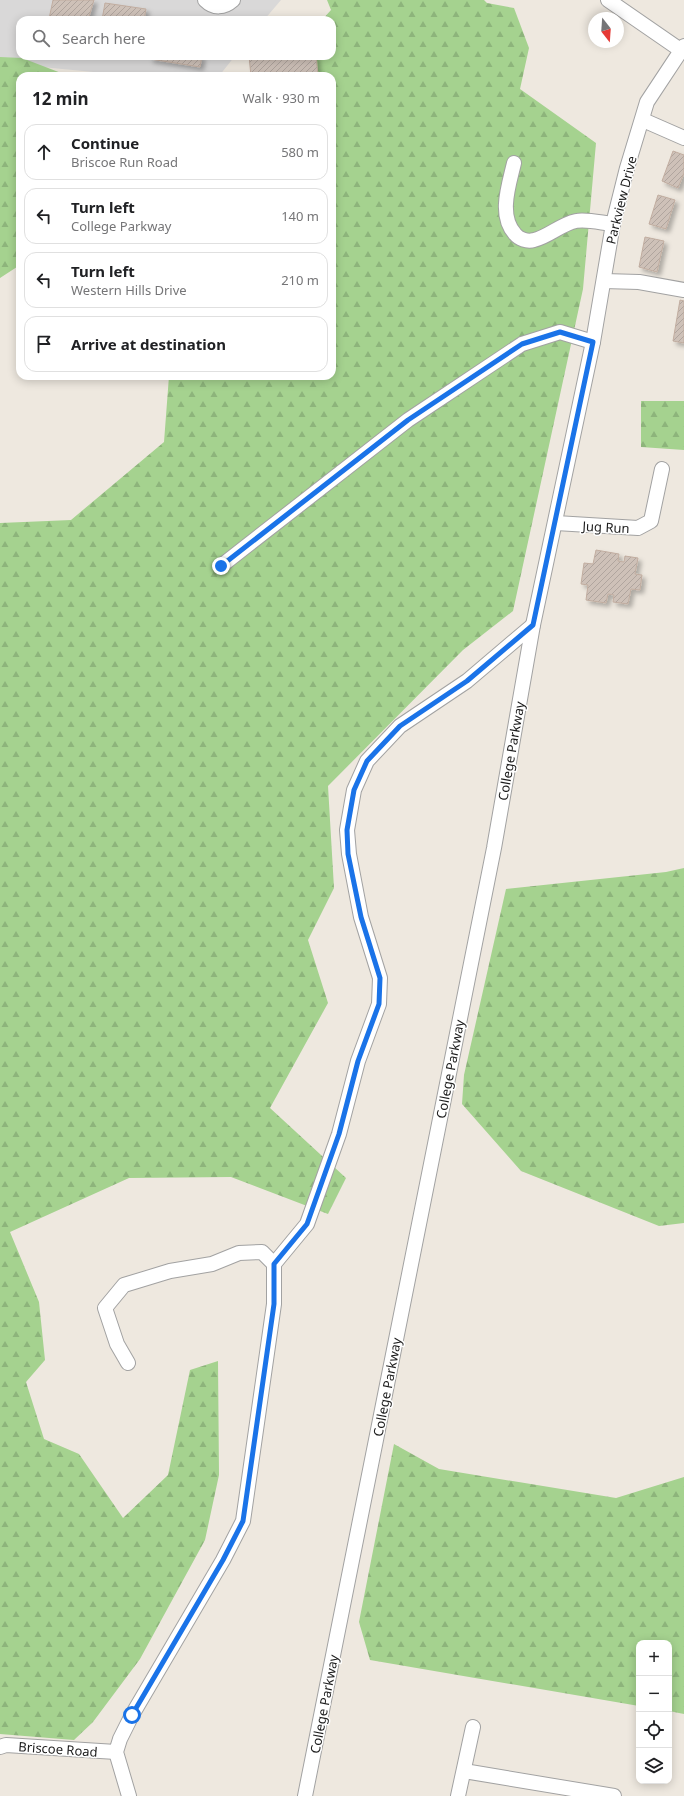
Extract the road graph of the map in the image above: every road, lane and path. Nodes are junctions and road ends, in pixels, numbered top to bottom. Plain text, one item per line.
1 (205, 0) edge
2 (233, 0) edge
3 (608, 0) edge
4 (683, 48) edge
5 (643, 120) junction
6 (684, 138) edge
7 (514, 163) dead end
8 (613, 224) junction
9 (604, 281) junction
10 (684, 290) edge
11 (593, 342) junction
12 (662, 469) dead end
13 (556, 523) junction
14 (221, 566) dead end
15 (533, 625) junction
16 (274, 1264) junction
17 (128, 1363) dead end
18 (473, 1727) dead end
19 (0, 1747) edge
20 (118, 1756) junction
21 (464, 1771) junction
22 (130, 1796) edge
23 (305, 1796) edge
24 (458, 1796) edge
25 (614, 1796) edge

1 - 2 street
3 - 4 street
4 - 5 street, Parkview Drive
5 - 6 street
5 - 8 street, Parkview Drive
7 - 8 street
8 - 9 street, Parkview Drive
9 - 10 street
9 - 11 street, Parkview Drive
11 - 13 street, College Parkway
11 - 14 street
12 - 13 street, Jug Run
13 - 15 street, College Parkway
15 - 16 street
15 - 23 street, College Parkway
16 - 17 street
16 - 20 street
18 - 21 street
19 - 20 street, Briscoe Road
20 - 22 street
21 - 24 street
21 - 25 street

